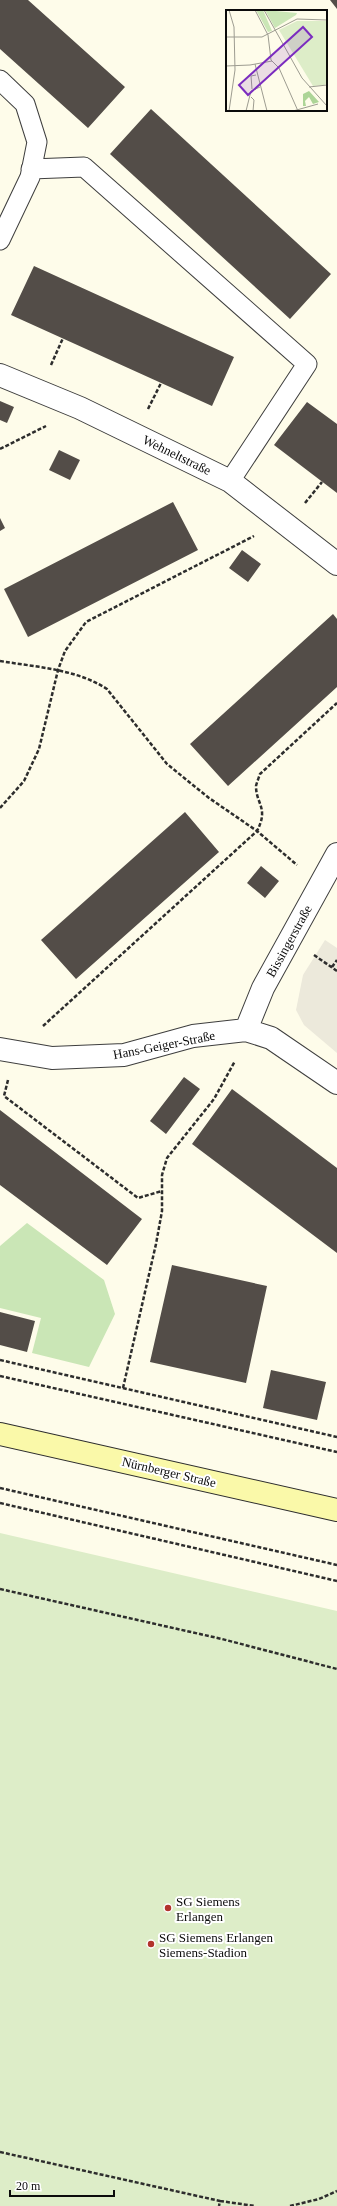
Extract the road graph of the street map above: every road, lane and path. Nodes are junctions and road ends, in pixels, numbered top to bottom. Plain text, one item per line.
1 (0, 80) edge
2 (32, 169) junction
3 (0, 240) edge
4 (0, 375) edge
5 (80, 408) junction
6 (0, 449) edge
7 (230, 481) junction
8 (282, 521) junction
9 (337, 564) edge
10 (0, 661) edge
11 (58, 670) junction
12 (337, 703) edge
13 (0, 808) edge
14 (257, 831) junction
15 (337, 854) edge
16 (320, 885) junction
17 (337, 960) edge
18 (332, 967) dead end
19 (246, 1030) junction
20 (7, 1050) edge
21 (337, 1083) edge
22 (162, 1191) junction
23 (0, 1360) edge
24 (0, 1376) edge
25 (123, 1388) junction
26 (0, 1434) edge
27 (337, 1437) edge
28 (337, 1452) edge
29 (0, 1488) edge
30 (0, 1503) edge
31 (337, 1510) edge
32 (337, 1565) edge
33 (337, 1581) edge
34 (0, 1589) edge
35 (337, 1669) edge
36 (0, 2152) edge
37 (337, 2191) edge
38 (220, 2201) junction
39 (219, 2206) edge
40 (255, 2206) edge
41 (290, 2206) edge

1 - 2 lane
2 - 3 lane
2 - 7 lane
4 - 5 street, Wehneltstraße
5 - 6 path
5 - 7 street, Wehneltstraße
7 - 8 street, Wehneltstraße
8 - 9 street, Wehneltstraße
8 - 11 path
10 - 11 path
11 - 13 path
11 - 14 path
12 - 14 path
14 - 16 path
14 - 20 path
15 - 16 street, Bissingerstraße
16 - 19 street, Bissingerstraße
17 - 18 path
19 - 20 street, Hans-Geiger-Straße
19 - 21 street, Hans-Geiger-Straße
19 - 22 path
20 - 22 path
22 - 25 path
23 - 25 path
24 - 28 path
25 - 27 path
26 - 31 street, Nürnberger Straße
29 - 32 path
30 - 33 path
34 - 35 path
36 - 38 path
37 - 41 path
38 - 39 path
38 - 40 path

